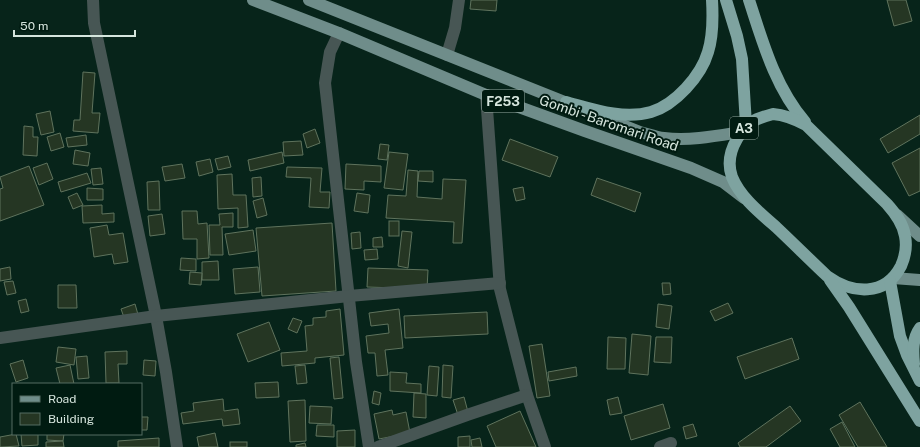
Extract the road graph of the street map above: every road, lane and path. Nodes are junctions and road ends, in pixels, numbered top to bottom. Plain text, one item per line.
1 (93, 0) edge
2 (253, 0) edge
3 (308, 0) edge
4 (459, 0) edge
5 (712, 0) edge
6 (726, 0) edge
7 (749, 0) edge
8 (339, 33) junction
9 (447, 54) junction
10 (486, 95) junction
11 (566, 102) junction
12 (744, 128) junction
13 (814, 132) junction
14 (750, 203) junction
15 (896, 214) junction
16 (920, 236) edge
17 (827, 276) junction
18 (892, 279) junction
19 (920, 280) edge
20 (500, 283) junction
21 (349, 296) junction
22 (156, 316) junction
23 (920, 328) edge
24 (0, 338) edge
25 (917, 376) edge
26 (527, 395) junction
27 (920, 421) edge
28 (177, 447) edge
29 (369, 447) edge
30 (378, 447) edge
31 (545, 447) edge

1 - 22 street
2 - 8 main road, Gombi - Baromari Road / F253
3 - 9 main road, Gombi - Baromari Road / F253
4 - 9 street
5 - 11 highway
6 - 12 highway, A3
7 - 13 highway, A3
8 - 10 main road, Gombi - Baromari Road / F253
8 - 21 street
9 - 11 main road, Gombi - Baromari Road / F253
10 - 14 main road, Gombi - Baromari Road / F253
10 - 20 street
11 - 12 main road, Gombi - Baromari Road / F253
12 - 13 highway, A3
12 - 14 highway, A3
13 - 15 highway, A3
14 - 17 highway, A3
15 - 16 main road
15 - 18 highway, A3
17 - 18 highway, A3
17 - 27 highway, A3
18 - 19 main road
18 - 25 highway
20 - 21 street
20 - 26 street
21 - 22 street
21 - 29 street
22 - 24 street
22 - 28 street
23 - 25 highway
26 - 30 street
26 - 31 street

